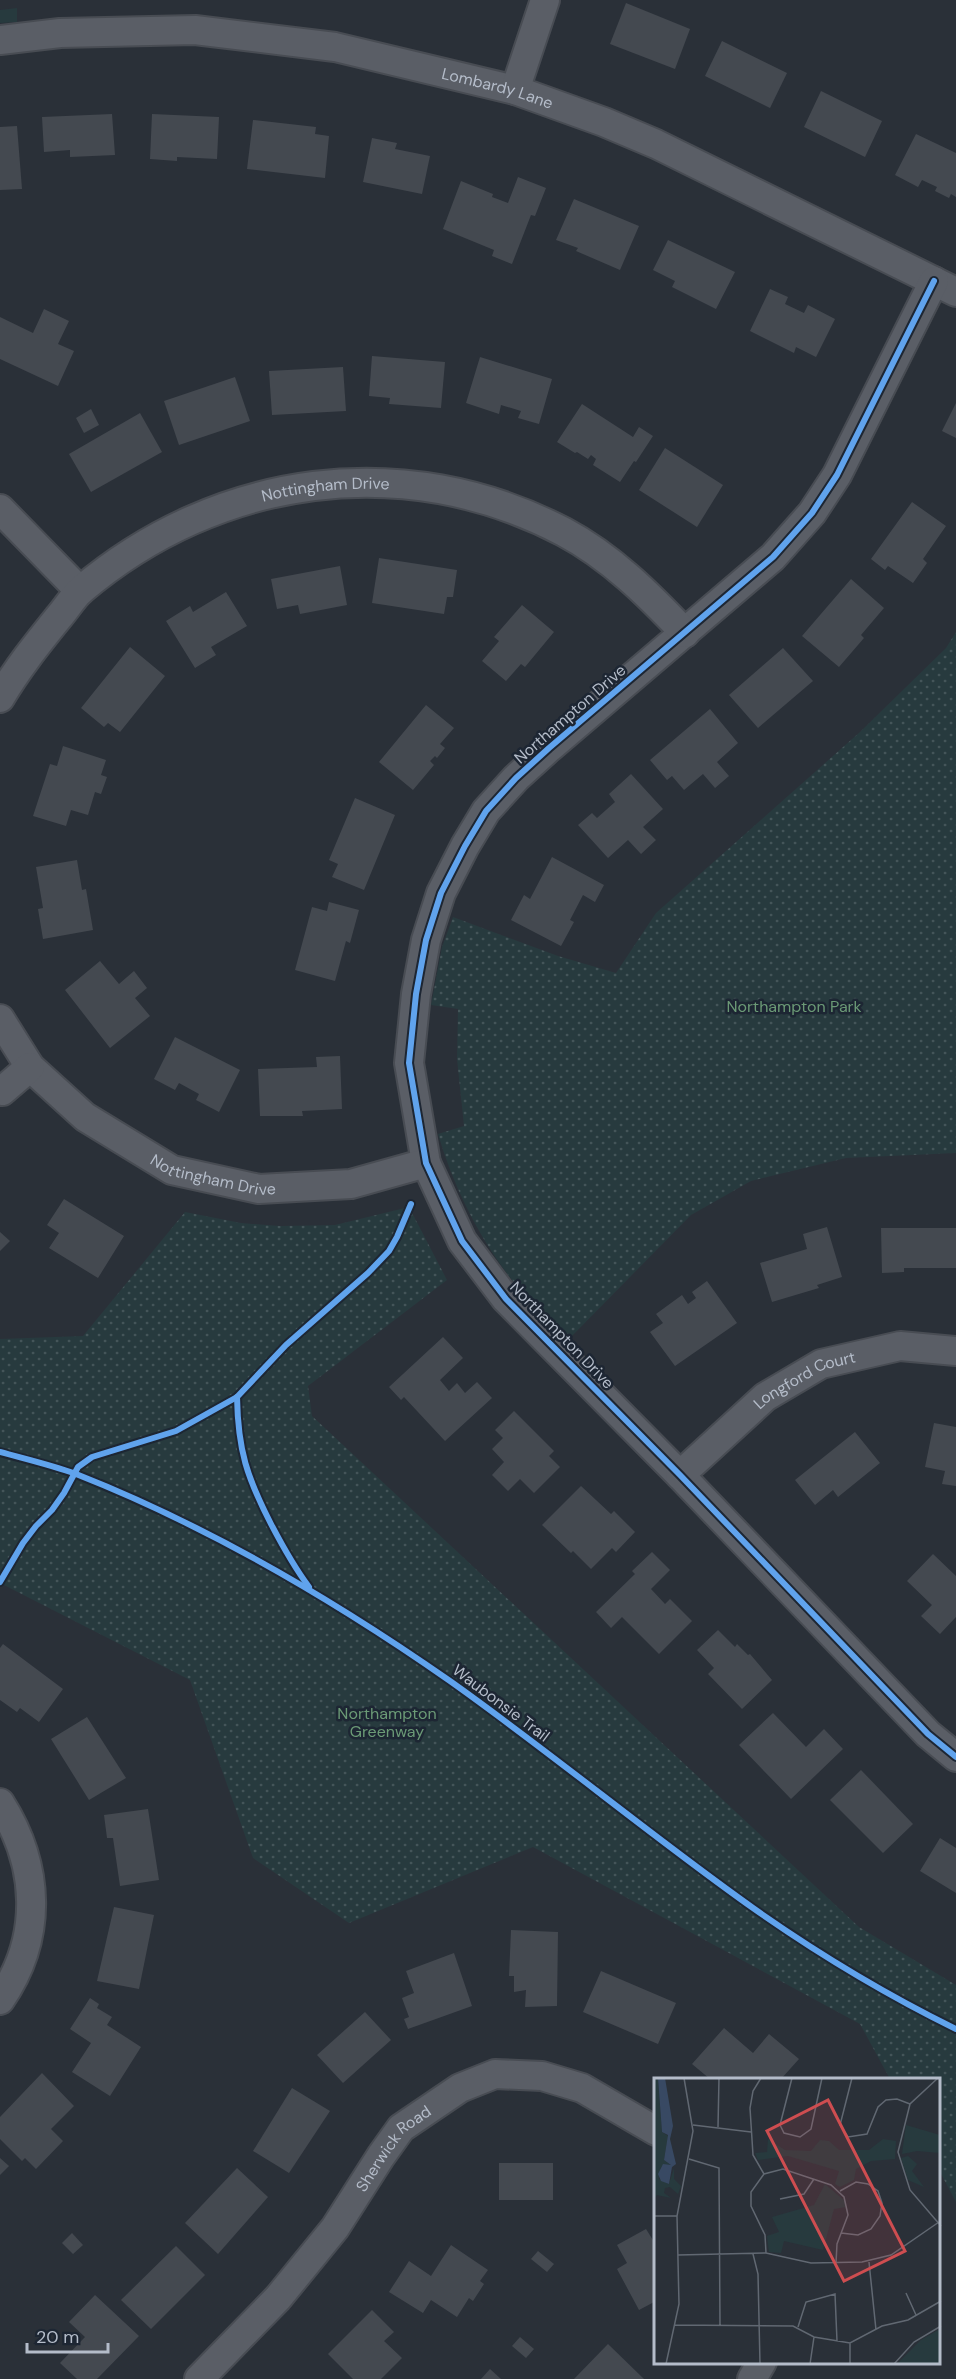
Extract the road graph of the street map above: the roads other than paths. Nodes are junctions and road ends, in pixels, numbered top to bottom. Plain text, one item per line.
1 (544, 0) edge
2 (0, 40) edge
3 (515, 90) junction
4 (945, 286) edge
5 (0, 509) edge
6 (80, 591) junction
7 (686, 633) junction
8 (0, 698) edge
9 (0, 1018) edge
10 (30, 1067) junction
11 (2, 1091) dead end
12 (426, 1164) junction
13 (956, 1351) edge
14 (680, 1475) junction
15 (956, 1757) edge
16 (0, 1803) edge
17 (0, 2000) edge
18 (654, 2130) edge
19 (761, 2364) edge
20 (199, 2379) edge
21 (753, 2379) edge

1 - 3 street
2 - 3 street, Lombardy Lane
3 - 4 street, Lombardy Lane
4 - 7 street, Northampton Drive
5 - 6 street
6 - 7 street, Nottingham Drive
6 - 8 street, Nottingham Drive
7 - 12 street, Northampton Drive
9 - 10 street, Nottingham Drive
10 - 11 street
10 - 12 street, Nottingham Drive
12 - 14 street, Northampton Drive
13 - 14 street, Longford Court
14 - 15 street, Northampton Drive
16 - 17 street
18 - 20 street, Sherwick Road
19 - 21 street

